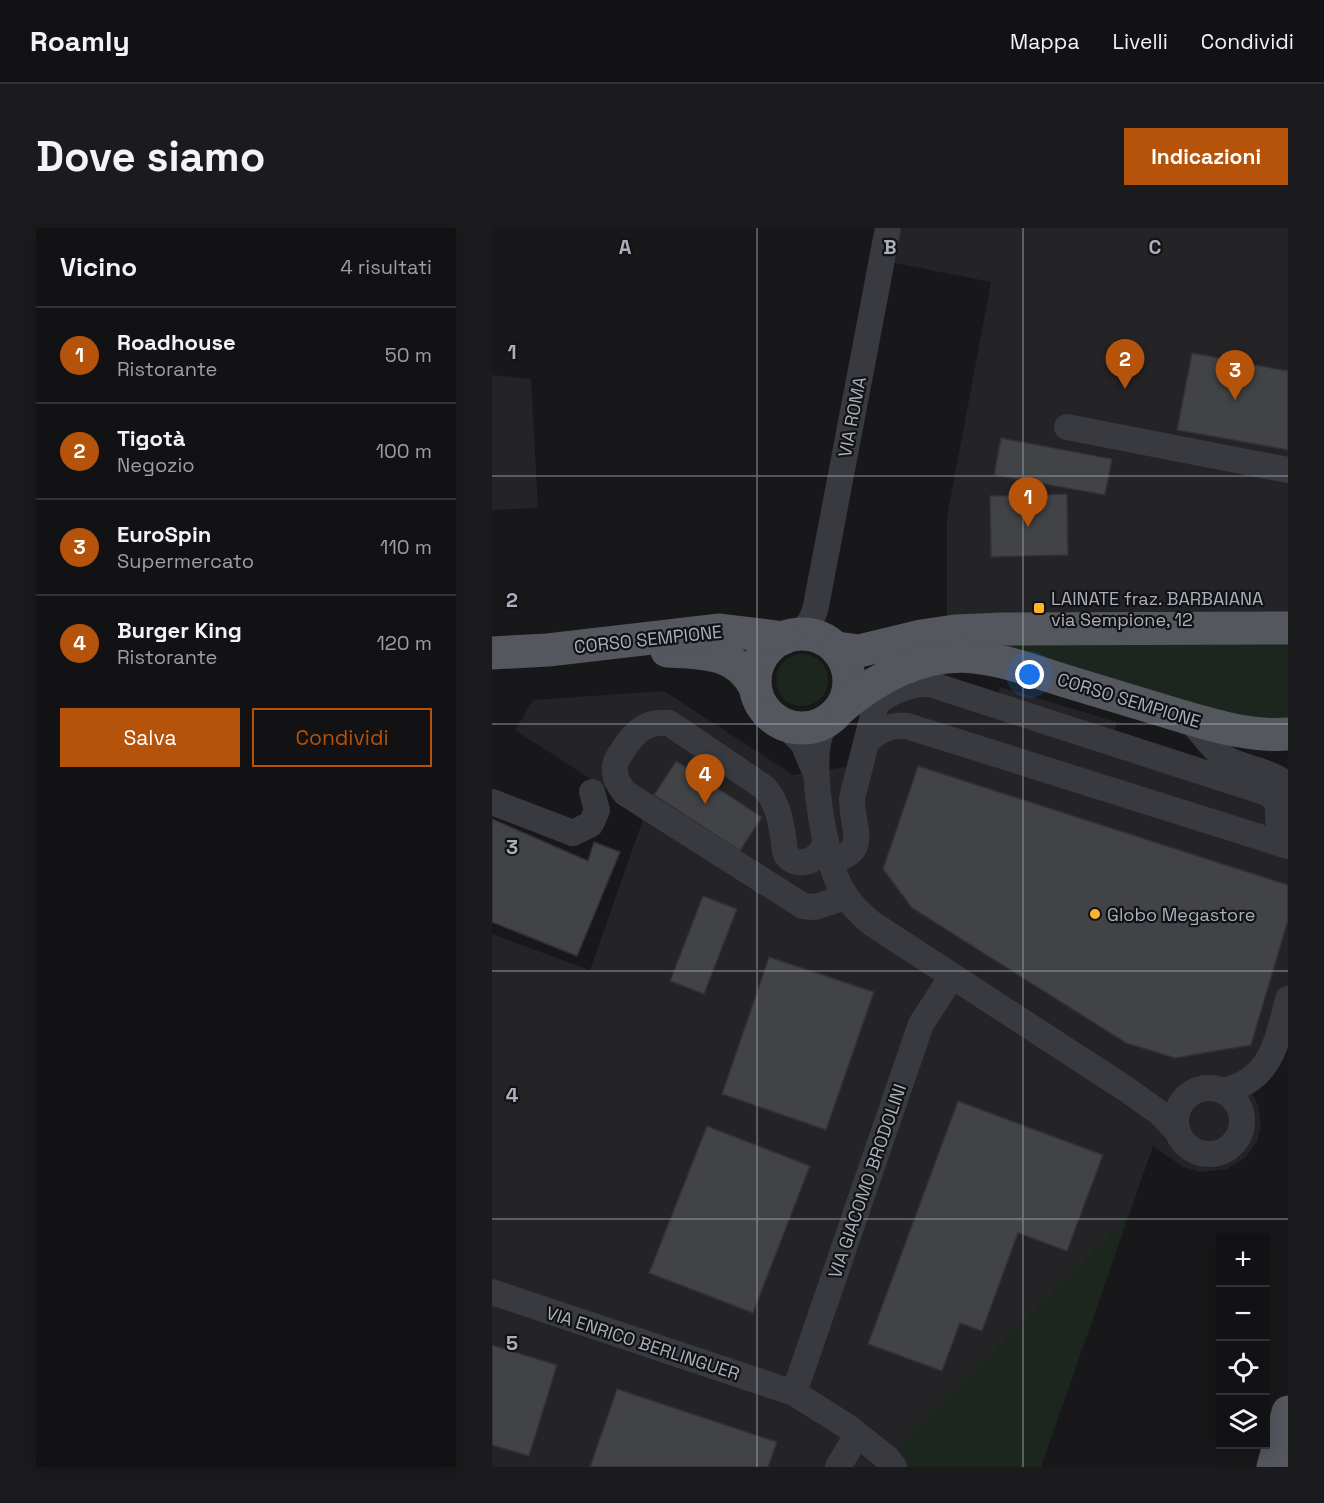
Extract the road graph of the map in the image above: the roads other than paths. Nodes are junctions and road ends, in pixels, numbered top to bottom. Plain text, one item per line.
1 (888, 228) edge
2 (1067, 428) dead end
3 (1288, 470) edge
4 (816, 606) junction
5 (1288, 628) edge
6 (788, 636) junction
7 (830, 643) junction
8 (548, 650) junction
9 (492, 653) edge
10 (755, 687) junction
11 (911, 687) junction
12 (835, 714) junction
13 (1188, 718) junction
14 (785, 725) junction
15 (911, 728) junction
16 (1279, 739) edge
17 (867, 742) junction
18 (816, 775) junction
19 (1288, 784) edge
20 (592, 792) dead end
21 (492, 802) edge
22 (1283, 830) edge
23 (1252, 835) junction
24 (783, 838) junction
25 (1288, 846) edge
26 (828, 850) junction
27 (744, 869) junction
28 (846, 897) junction
29 (952, 976) junction
30 (1288, 999) edge
31 (1126, 1089) junction
32 (1223, 1090) junction
33 (1192, 1092) junction
34 (1177, 1131) junction
35 (492, 1292) edge
36 (794, 1393) junction
37 (1288, 1412) edge
38 (857, 1435) junction
39 (838, 1467) edge
40 (894, 1467) edge
41 (1273, 1467) edge

1 - 4 street, VIA ROMA
2 - 3 street
4 - 6 street
4 - 7 street
5 - 7 main road
6 - 7 main road
6 - 8 main road, CORSO SEMPIONE
6 - 10 main road
7 - 12 main road
8 - 9 main road, CORSO SEMPIONE
8 - 10 main road, CORSO SEMPIONE
10 - 14 main road
11 - 15 street
11 - 17 street
11 - 22 street
12 - 13 main road, CORSO SEMPIONE
12 - 14 main road
12 - 18 street
13 - 16 main road, CORSO SEMPIONE
13 - 19 street
14 - 18 street
15 - 17 street
15 - 23 street
17 - 26 street
18 - 26 street
20 - 21 street
22 - 23 street
23 - 25 street
24 - 26 street
24 - 27 street
24 - 27 street
26 - 28 street
27 - 28 street
28 - 29 street
29 - 31 street
29 - 36 street, VIA GIACOMO BRODOLINI
30 - 32 street
31 - 33 street
31 - 34 street
32 - 33 street
32 - 34 street
33 - 34 street
35 - 36 street, VIA ENRICO BERLINGUER
36 - 38 street, VIA ENRICO BERLINGUER
37 - 41 main road
38 - 39 street
38 - 40 street, VIA ENRICO BERLINGUER

